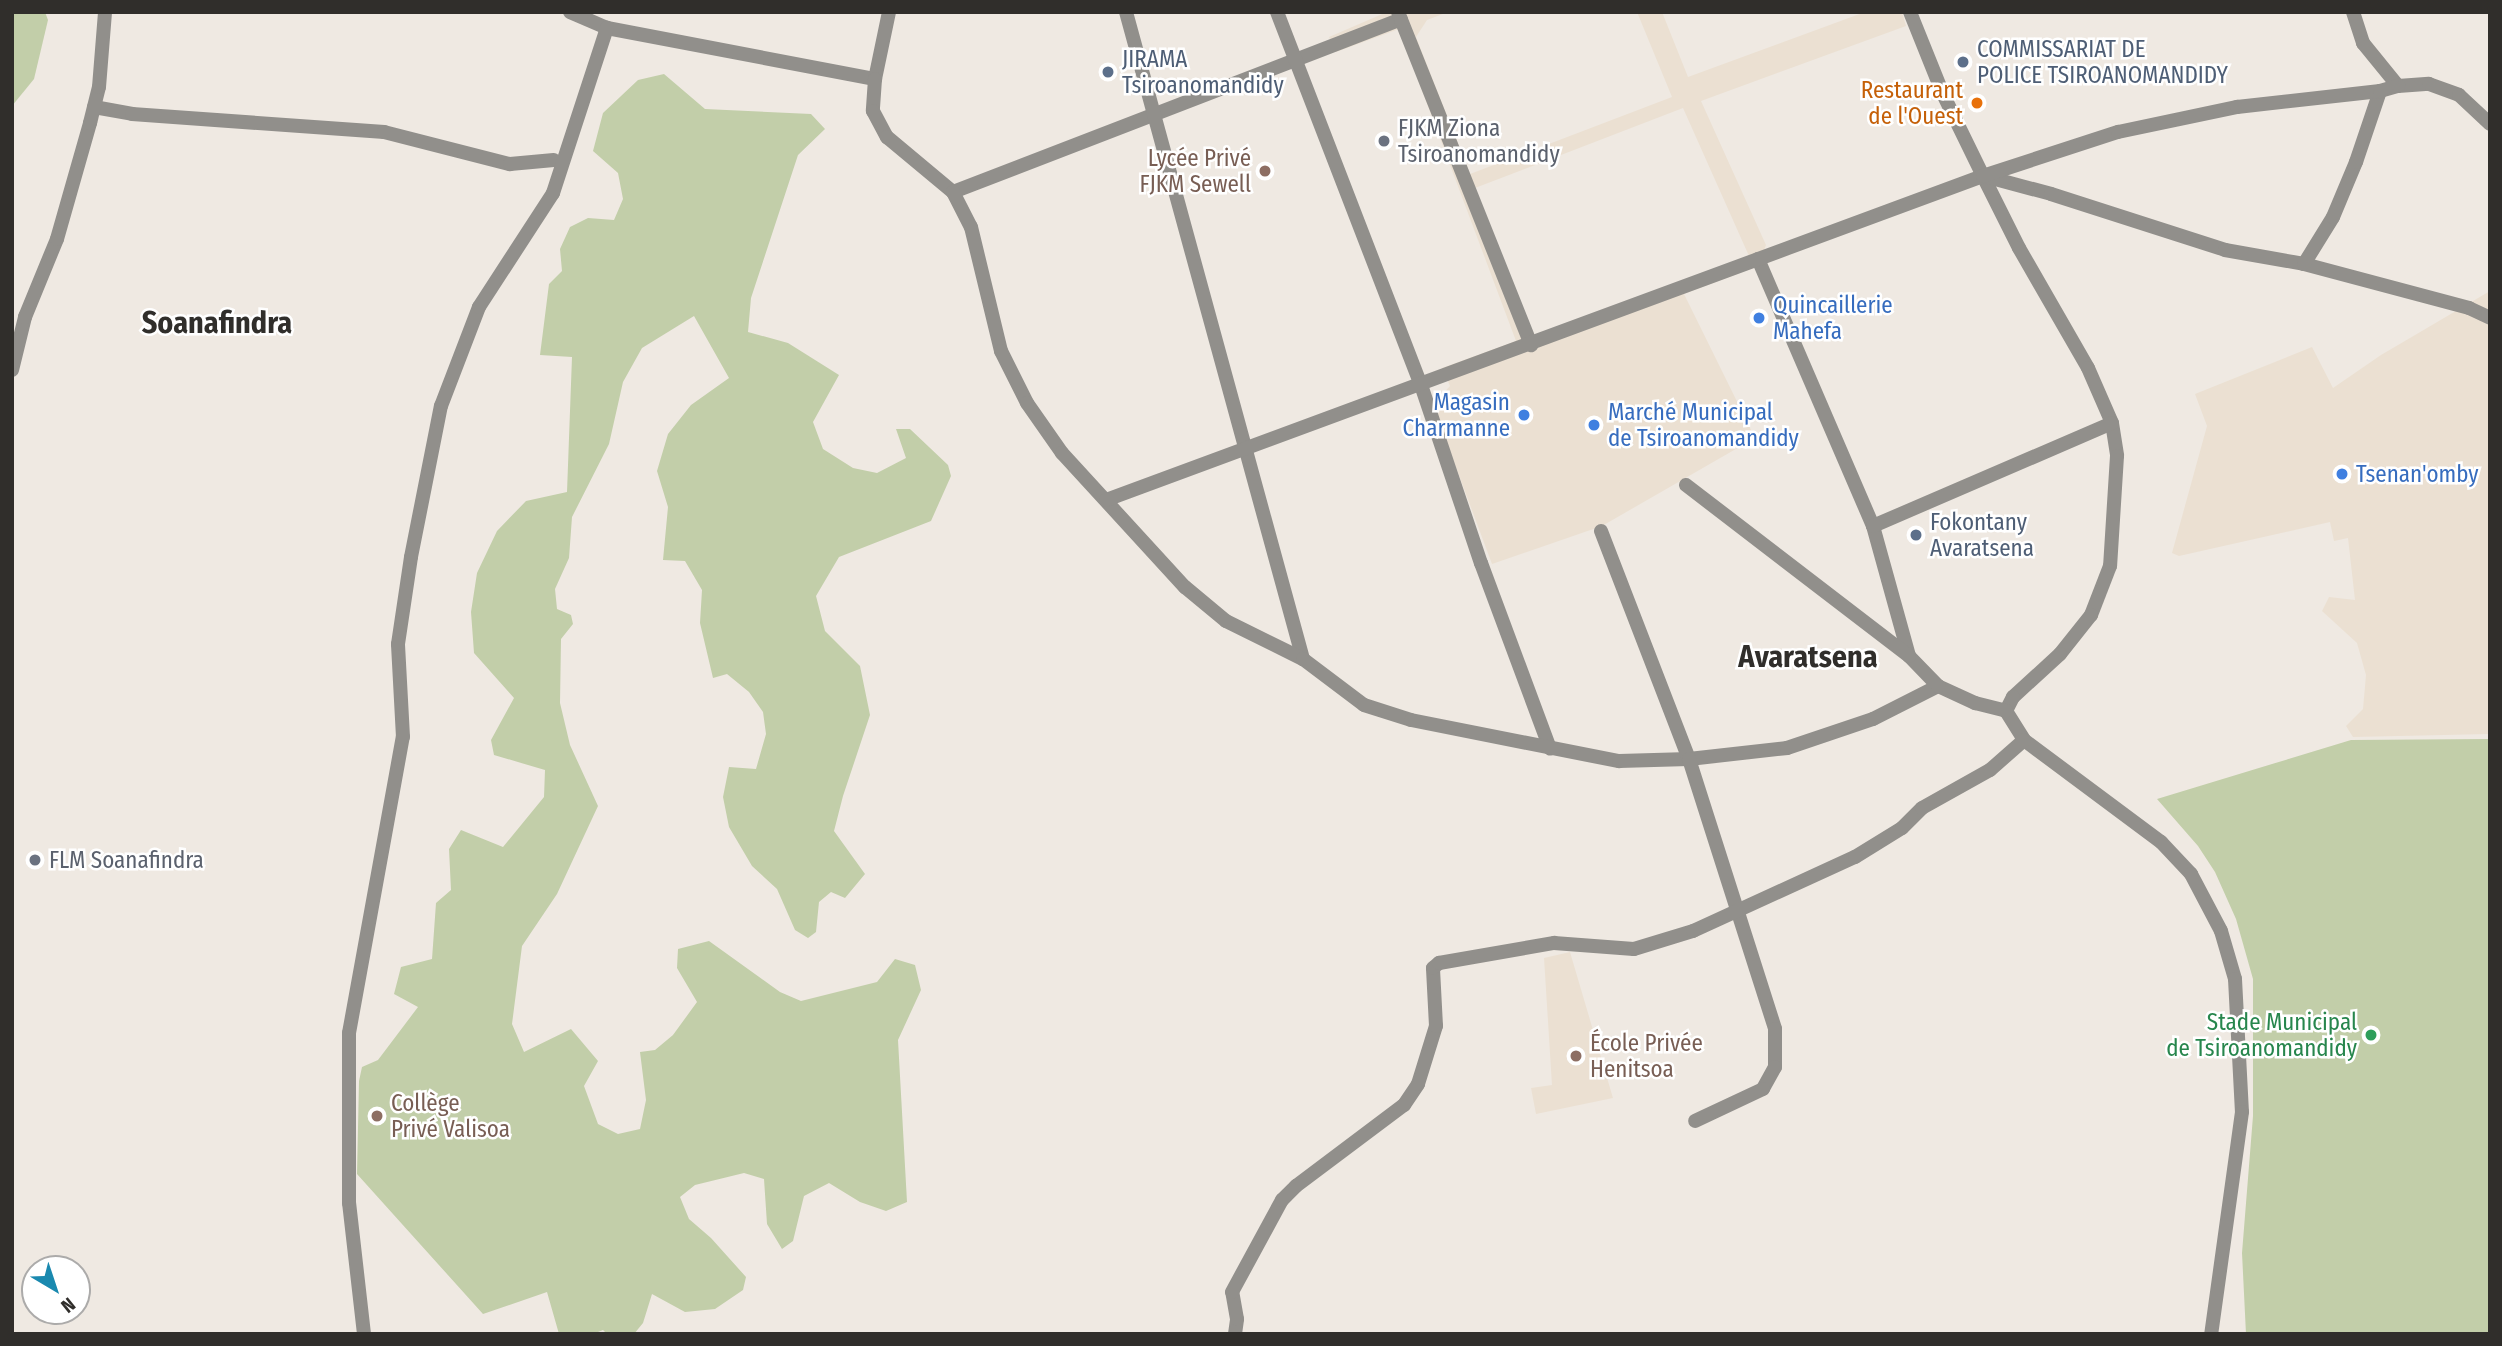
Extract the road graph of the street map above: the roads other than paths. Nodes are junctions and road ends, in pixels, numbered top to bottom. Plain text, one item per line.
1 (105, 12) edge
2 (570, 12) edge
3 (889, 12) edge
4 (1126, 12) edge
5 (1277, 12) edge
6 (2353, 12) edge
7 (1913, 13) edge
8 (1400, 16) edge
9 (607, 28) junction
10 (1295, 61) junction
11 (875, 79) junction
12 (2398, 86) junction
13 (2380, 91) junction
14 (94, 107) junction
15 (1154, 115) junction
16 (2489, 123) edge
17 (554, 160) dead end
18 (1983, 176) junction
19 (953, 192) junction
20 (1758, 258) junction
21 (2304, 264) junction
22 (2490, 318) edge
23 (1531, 345) junction
24 (12, 370) edge
25 (1421, 385) junction
26 (2112, 423) junction
27 (1247, 448) junction
28 (1686, 485) dead end
29 (1106, 500) junction
30 (1873, 526) junction
31 (1601, 530) dead end
32 (1909, 656) junction
33 (1303, 659) junction
34 (1938, 686) junction
35 (2006, 711) junction
36 (2024, 740) junction
37 (1550, 749) junction
38 (1689, 759) junction
39 (1739, 910) junction
40 (1695, 1121) dead end
41 (364, 1334) edge
42 (1235, 1334) edge
43 (2211, 1334) edge

1 - 14 street
2 - 9 street
3 - 11 street
4 - 15 street
5 - 10 street
6 - 12 street
7 - 18 street
8 - 10 street
8 - 23 street
9 - 11 street
9 - 41 street
10 - 15 street
10 - 25 street
11 - 19 street
12 - 13 street
12 - 16 street
13 - 18 street
13 - 21 street
14 - 17 street
14 - 24 street
15 - 19 street
15 - 27 street
18 - 20 street
18 - 21 street
18 - 26 street
19 - 29 street
20 - 23 street
20 - 30 street
21 - 22 street
23 - 25 street
25 - 27 street
25 - 37 street
26 - 30 street
26 - 35 street
27 - 29 street
27 - 33 street
28 - 32 street
29 - 33 street
30 - 32 street
31 - 38 street
32 - 34 street
33 - 37 street
34 - 35 street
34 - 38 street
35 - 36 street
36 - 39 street
36 - 43 street
37 - 38 street
38 - 39 street
39 - 40 street
39 - 42 street

